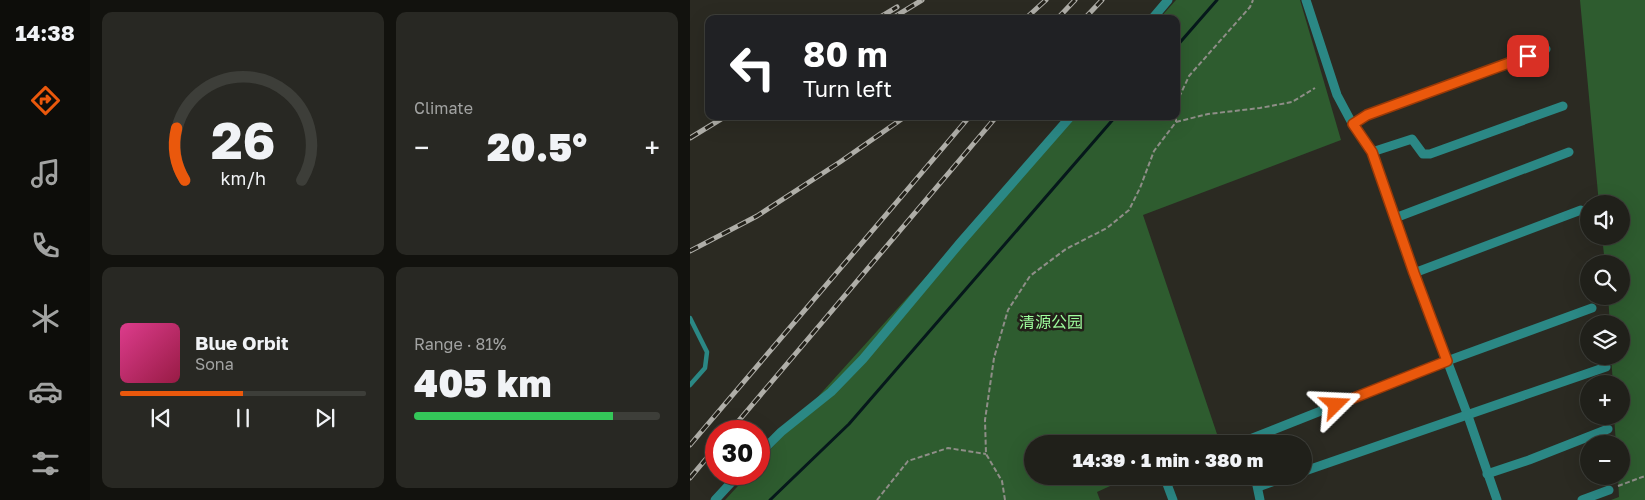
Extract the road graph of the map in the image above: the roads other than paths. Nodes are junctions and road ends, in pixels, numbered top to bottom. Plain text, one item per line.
1 (1168, 0) edge
2 (1306, 0) edge
3 (1155, 15) edge
4 (1546, 49) dead end
5 (1563, 106) dead end
6 (1068, 120) edge
7 (1353, 124) junction
8 (1372, 152) junction
9 (1569, 152) dead end
10 (1580, 210) edge
11 (1395, 218) junction
12 (1414, 273) junction
13 (1592, 308) dead end
14 (690, 318) edge
15 (1447, 361) junction
16 (1606, 367) dead end
17 (690, 385) edge
18 (1468, 416) junction
19 (1608, 429) dead end
20 (1259, 435) edge
21 (770, 443) edge
22 (1312, 469) edge
23 (1487, 474) junction
24 (729, 485) edge
25 (1167, 485) edge
26 (1261, 485) edge
27 (1258, 486) joint
28 (1609, 490) road end
29 (715, 500) edge
30 (1173, 500) edge
31 (1260, 500) edge
32 (1496, 500) edge
33 (1582, 500) edge

1 - 3 street
2 - 7 street
4 - 7 street
5 - 8 street
6 - 21 street
7 - 8 street
8 - 11 street
9 - 11 street
10 - 12 street
11 - 12 street
12 - 15 street
13 - 15 street
14 - 17 lane
15 - 18 street
15 - 20 street
16 - 18 street
18 - 22 street
18 - 23 street
19 - 23 street
23 - 32 street
24 - 29 street
25 - 30 street
26 - 27 street
27 - 31 street
28 - 33 street

